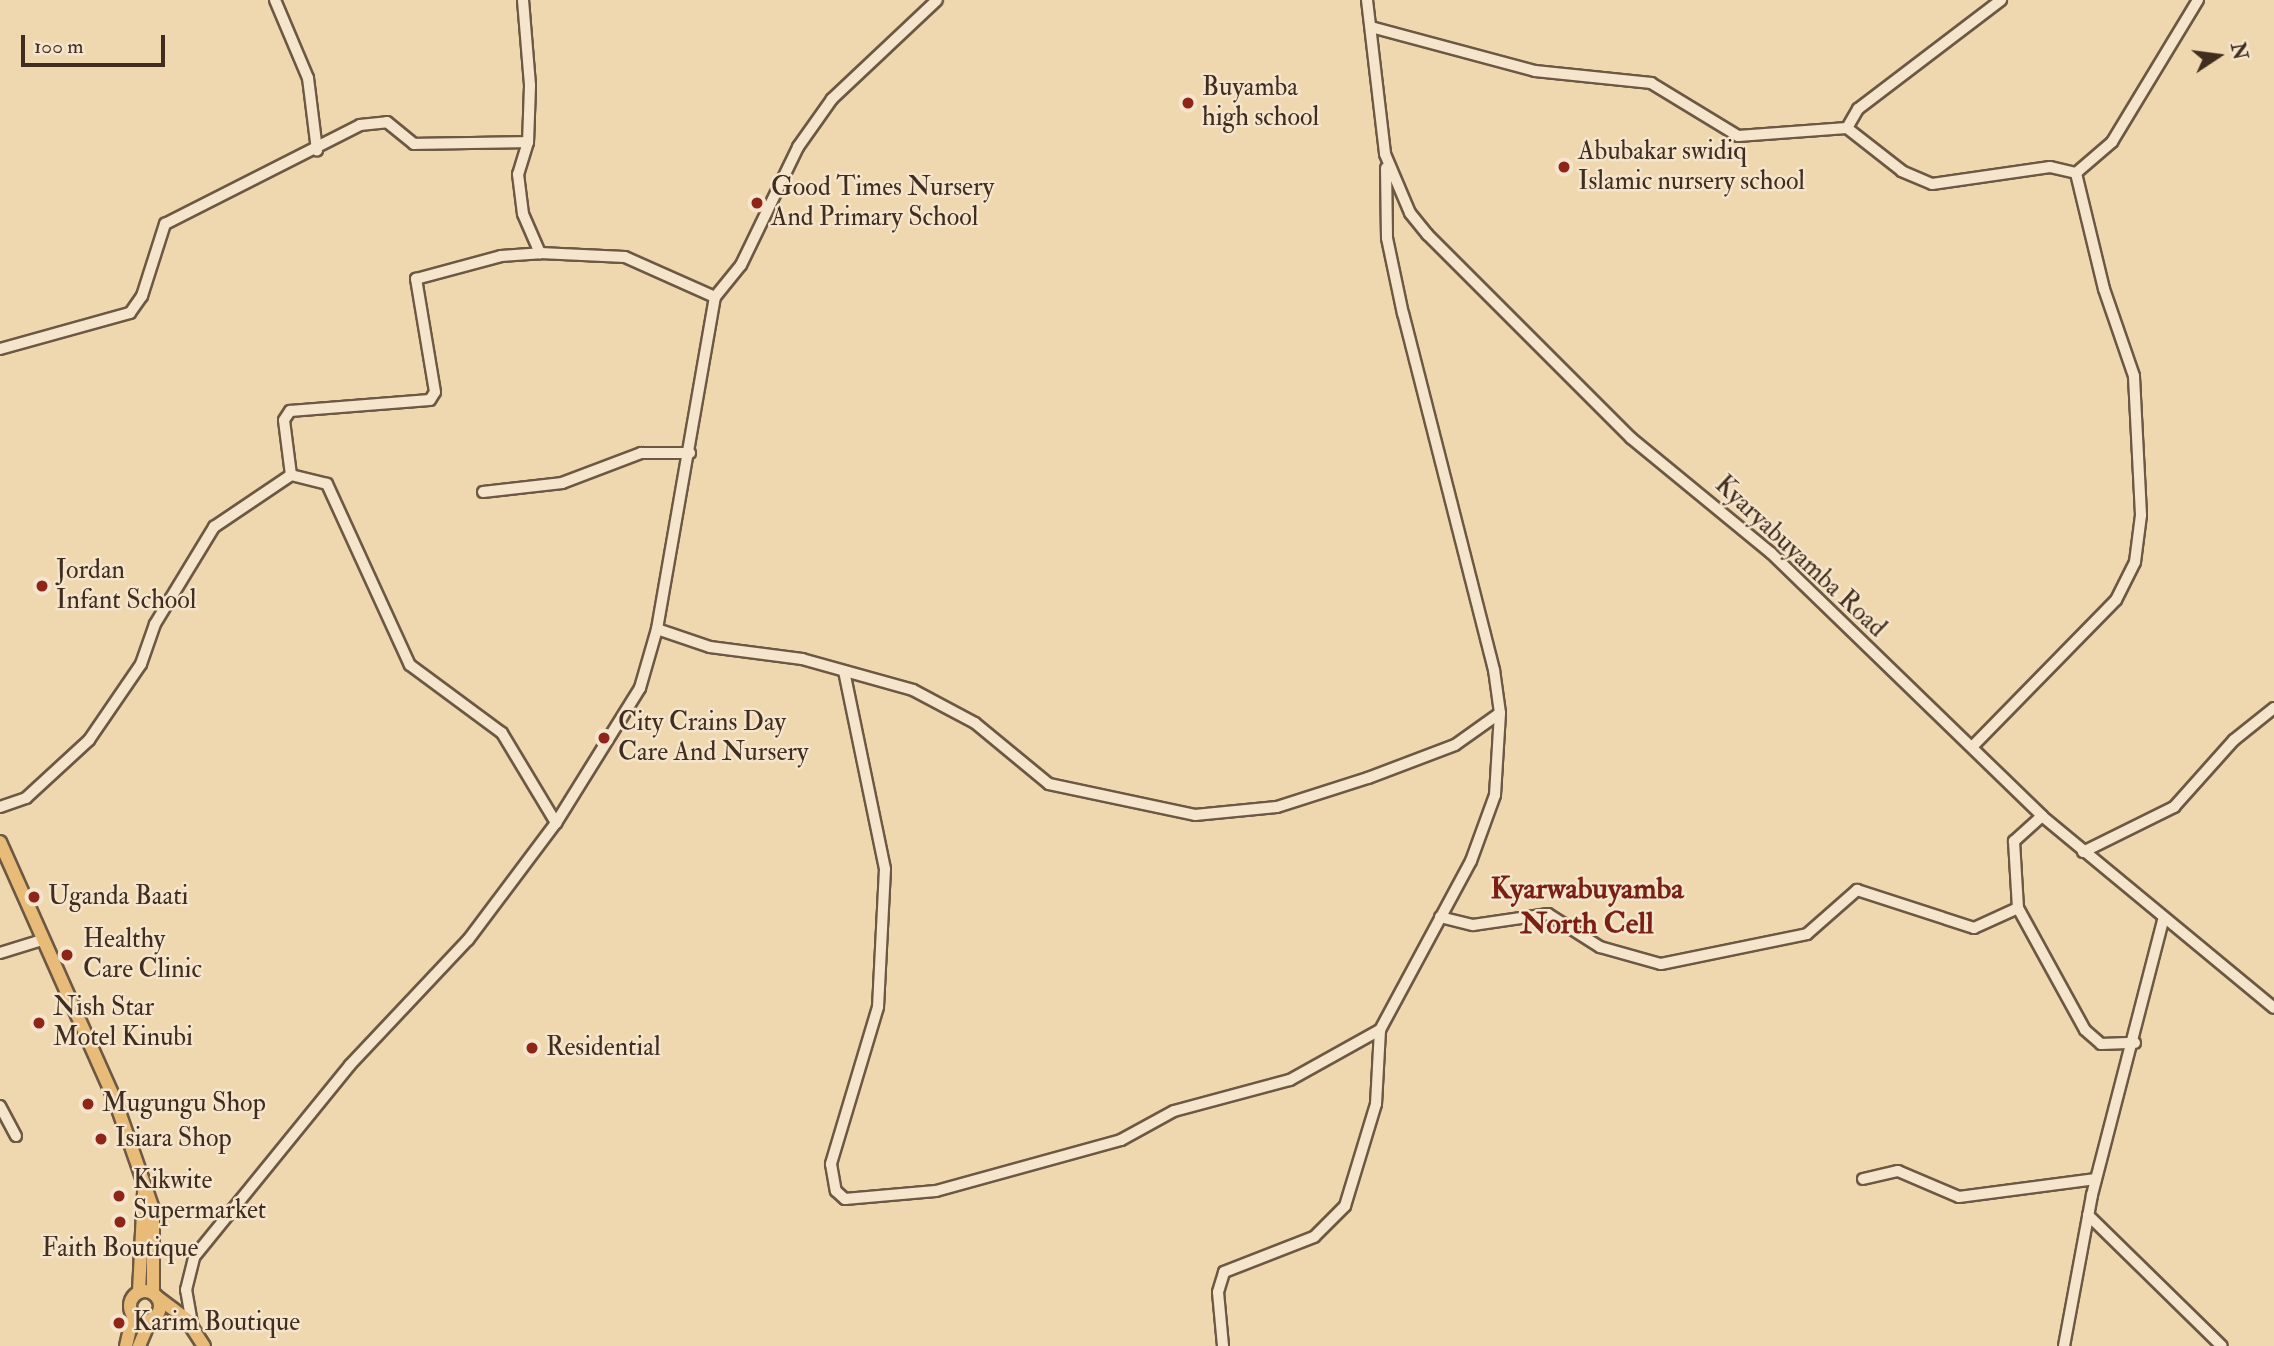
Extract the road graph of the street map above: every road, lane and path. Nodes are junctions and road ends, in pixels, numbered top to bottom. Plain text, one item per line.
1 (275, 0) edge
2 (523, 0) edge
3 (937, 0) edge
4 (1367, 0) edge
5 (2001, 0) edge
6 (2198, 0) edge
7 (1371, 27) junction
8 (1847, 128) junction
9 (528, 142) junction
10 (317, 150) junction
11 (1385, 154) junction
12 (2076, 173) junction
13 (540, 253) junction
14 (715, 297) junction
15 (0, 349) edge
16 (690, 453) junction
17 (291, 475) junction
18 (483, 492) dead end
19 (657, 629) junction
20 (844, 671) junction
21 (2274, 708) edge
22 (1500, 713) junction
23 (1972, 747) junction
24 (0, 807) edge
25 (2042, 816) junction
26 (556, 824) junction
27 (0, 842) edge
28 (2083, 852) junction
29 (2018, 908) junction
30 (1440, 917) junction
31 (2163, 921) junction
32 (42, 940) junction
33 (0, 953) edge
34 (2274, 1008) edge
35 (1380, 1030) junction
36 (2134, 1043) junction
37 (0, 1106) edge
38 (16, 1136) dead end
39 (2096, 1178) junction
40 (1863, 1179) dead end
41 (144, 1185) junction
42 (2088, 1215) junction
43 (139, 1291) junction
44 (155, 1295) junction
45 (133, 1315) junction
46 (152, 1319) junction
47 (190, 1326) junction
48 (126, 1346) edge
49 (139, 1346) edge
50 (204, 1346) edge
51 (1223, 1346) edge
52 (2064, 1346) edge
53 (2222, 1346) edge

1 - 10 street
2 - 9 street
3 - 14 street
4 - 7 street, Kyaryabuyamba Road
5 - 8 street
6 - 12 street
7 - 8 street
7 - 11 street, Kyaryabuyamba Road
8 - 12 street
9 - 10 street
9 - 13 street
10 - 15 street
11 - 22 street
11 - 23 street, Kyaryabuyamba Road
12 - 23 street
13 - 14 street
13 - 17 street
14 - 16 street
16 - 18 street
16 - 19 street
17 - 24 street
17 - 26 street
19 - 20 street
19 - 26 street
20 - 22 street
20 - 35 street
21 - 28 street
22 - 30 street
23 - 25 street, Kyaryabuyamba Road
25 - 28 street, Kyaryabuyamba Road
25 - 29 street
26 - 47 street
27 - 32 main road
28 - 31 street, Kyaryabuyamba Road
29 - 30 street
29 - 36 street
30 - 35 street
31 - 34 street, Kyaryabuyamba Road
31 - 36 street
32 - 33 street
32 - 41 main road
35 - 51 street
36 - 39 street
37 - 38 street
39 - 40 street
39 - 42 street
41 - 43 main road
41 - 44 main road
42 - 52 street
42 - 53 street
43 - 44 main road
43 - 45 main road
44 - 46 main road
44 - 47 main road
45 - 46 main road
45 - 48 main road
46 - 47 main road
46 - 49 main road
47 - 50 main road

